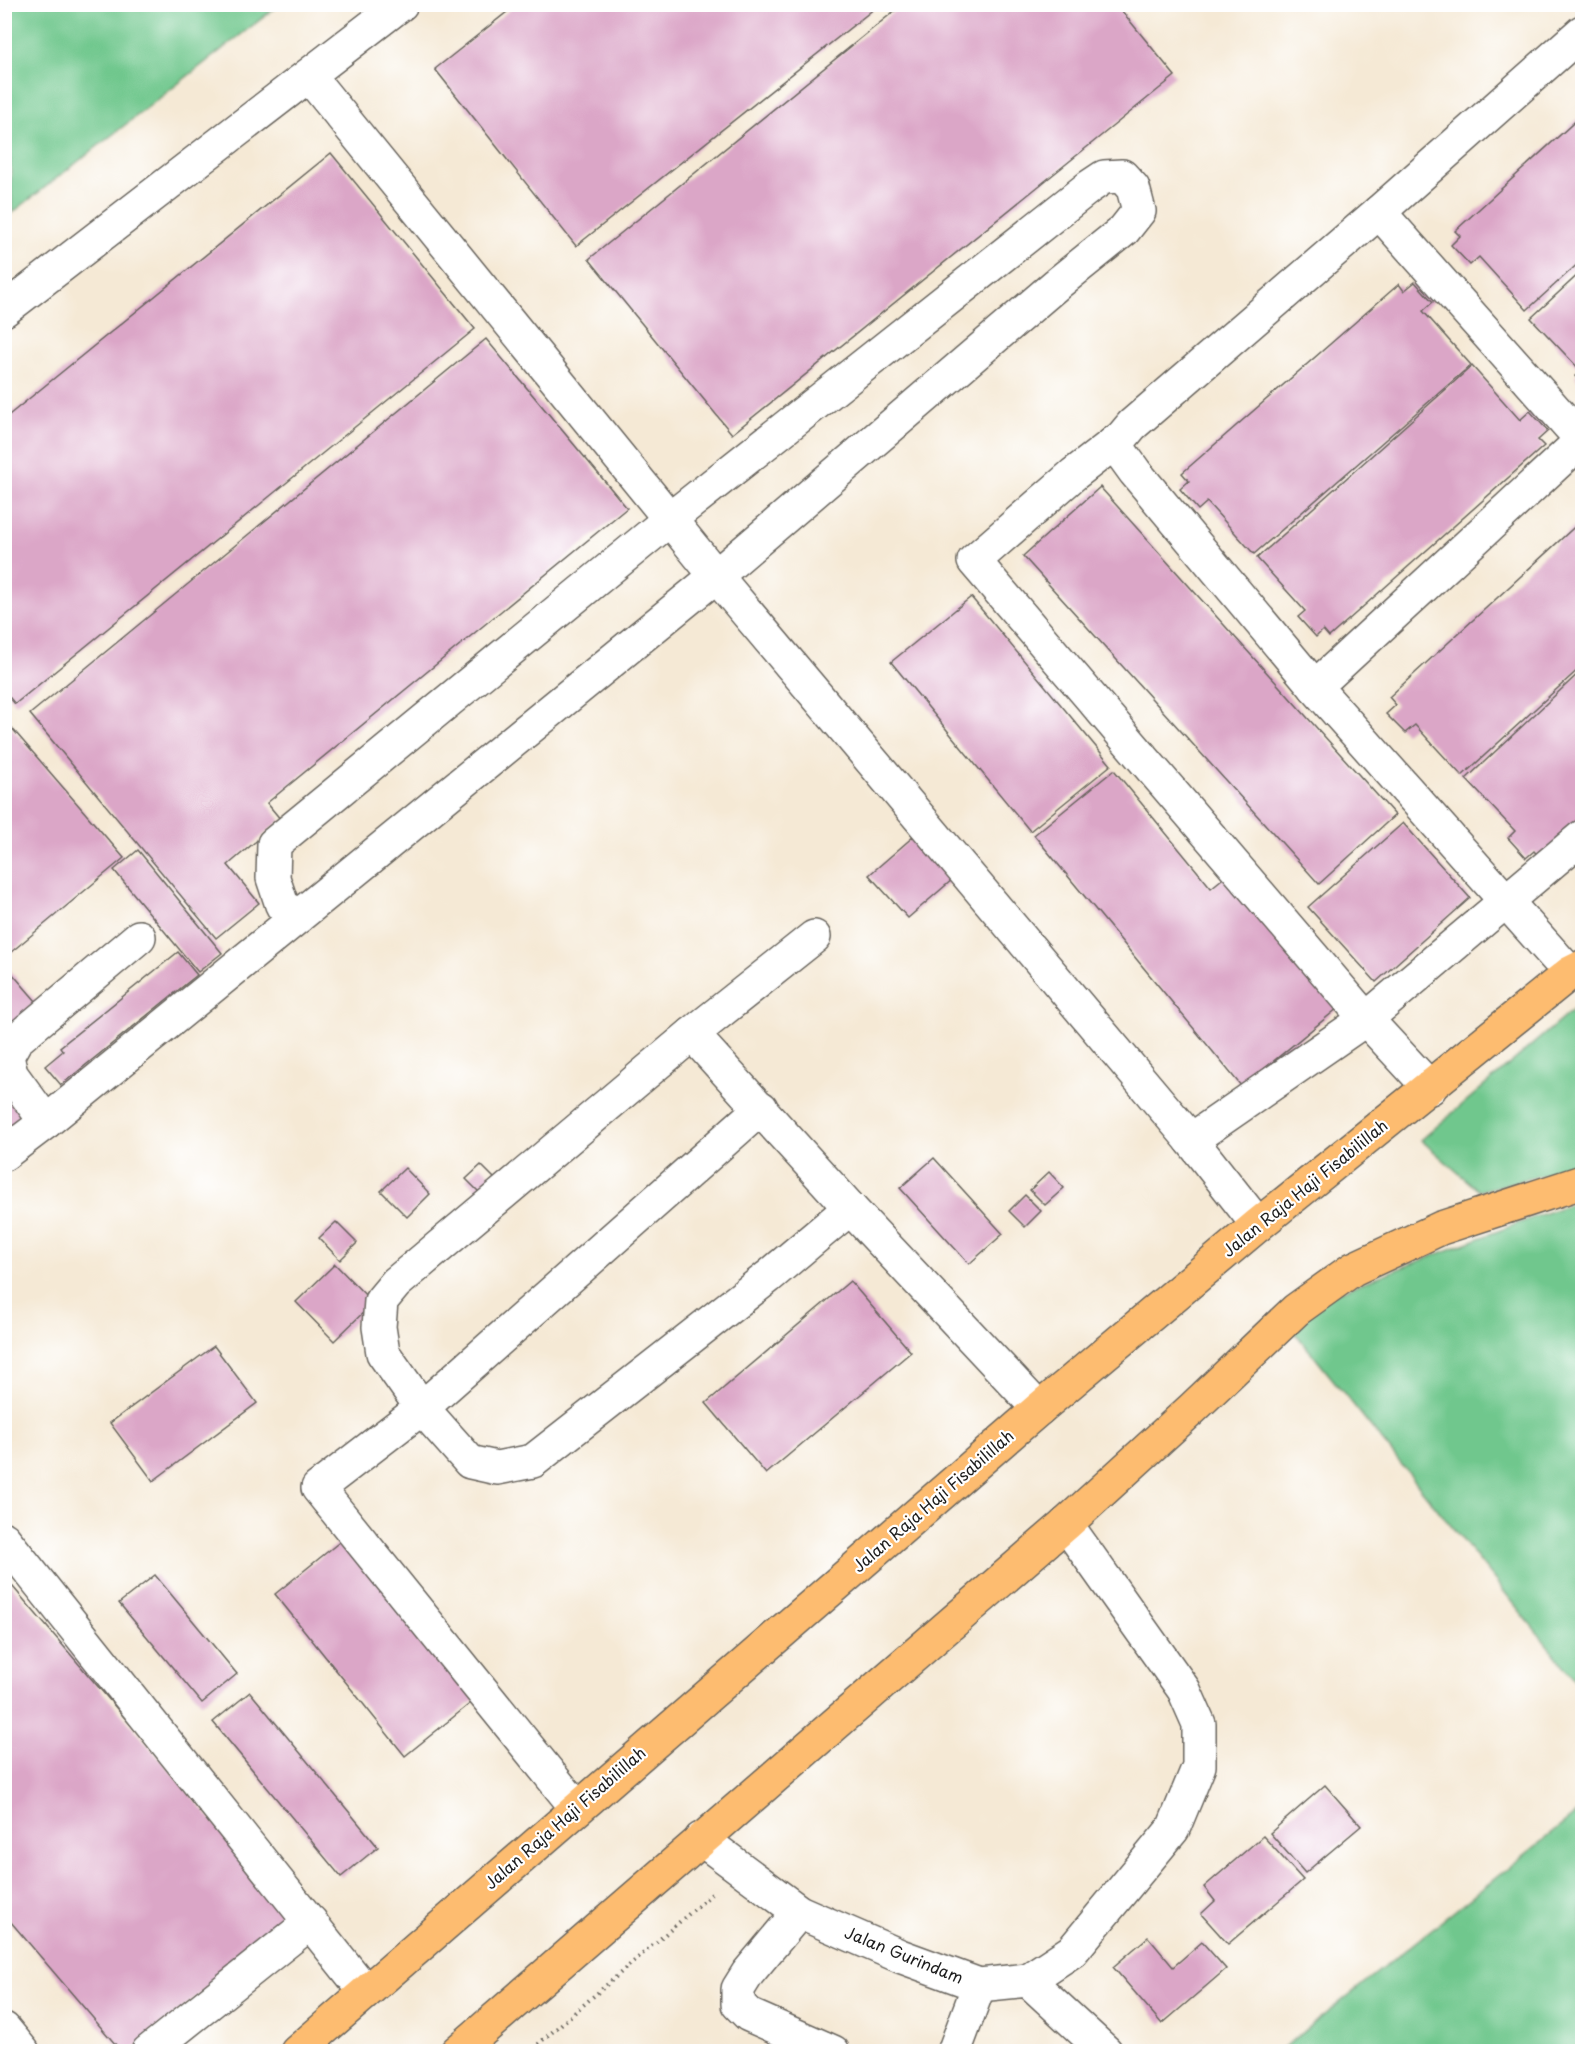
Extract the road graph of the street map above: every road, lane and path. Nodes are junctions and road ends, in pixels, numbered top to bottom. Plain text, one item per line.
1 (401, 4) edge
2 (1582, 32) edge
3 (309, 76) junction
4 (1379, 212) junction
5 (4, 310) edge
6 (1582, 440) edge
7 (1114, 443) junction
8 (670, 519) junction
9 (716, 576) junction
10 (1315, 687) junction
11 (1582, 837) edge
12 (1506, 902) junction
13 (298, 917) junction
14 (139, 938) dead end
15 (814, 938) dead end
16 (1576, 970) edge
17 (1366, 1019) junction
18 (692, 1034) junction
19 (1430, 1088) junction
20 (761, 1108) junction
21 (46, 1122) junction
22 (1191, 1140) junction
23 (4, 1154) edge
24 (1582, 1182) edge
25 (850, 1208) junction
26 (1258, 1225) junction
27 (422, 1408) junction
28 (1039, 1409) junction
29 (1066, 1524) junction
30 (4, 1539) edge
31 (577, 1808) junction
32 (701, 1839) junction
33 (741, 1869) junction
34 (799, 1912) junction
35 (311, 1922) junction
36 (1028, 1980) junction
37 (979, 1985) junction
38 (365, 1991) junction
39 (4, 2029) edge
40 (23, 2052) edge
41 (148, 2052) edge
42 (297, 2052) edge
43 (458, 2052) edge
44 (529, 2052) edge
45 (833, 2052) edge
46 (954, 2052) edge
47 (1106, 2052) edge

1 - 3 street
2 - 4 street
3 - 5 street
3 - 8 street
4 - 6 street
4 - 7 street
6 - 10 street
7 - 10 street
7 - 17 street
8 - 9 street
8 - 9 street
8 - 13 street
9 - 13 street
9 - 22 street
10 - 12 street
11 - 12 street
12 - 16 street
12 - 17 street
13 - 21 street
14 - 21 street
15 - 18 street
16 - 19 main road, Jalan Raja Haji Fisabilillah
17 - 19 street
17 - 22 street
18 - 20 street
18 - 27 street
19 - 26 main road, Jalan Raja Haji Fisabilillah
20 - 25 street
20 - 27 street
21 - 23 street
22 - 26 street
24 - 29 main road
25 - 27 street
25 - 28 street
26 - 28 main road, Jalan Raja Haji Fisabilillah
27 - 31 street
28 - 31 main road, Jalan Raja Haji Fisabilillah
29 - 32 main road
29 - 36 street
30 - 35 street
31 - 38 main road, Jalan Raja Haji Fisabilillah
32 - 33 street, Jalan Gurindam
32 - 43 main road
33 - 34 street, Jalan Gurindam
33 - 44 path
34 - 37 street, Jalan Gurindam
34 - 45 street
35 - 38 street
35 - 41 street
36 - 37 street, Jalan Gurindam
36 - 47 street
37 - 46 street
38 - 42 main road, Jalan Raja Haji Fisabilillah
39 - 40 street

